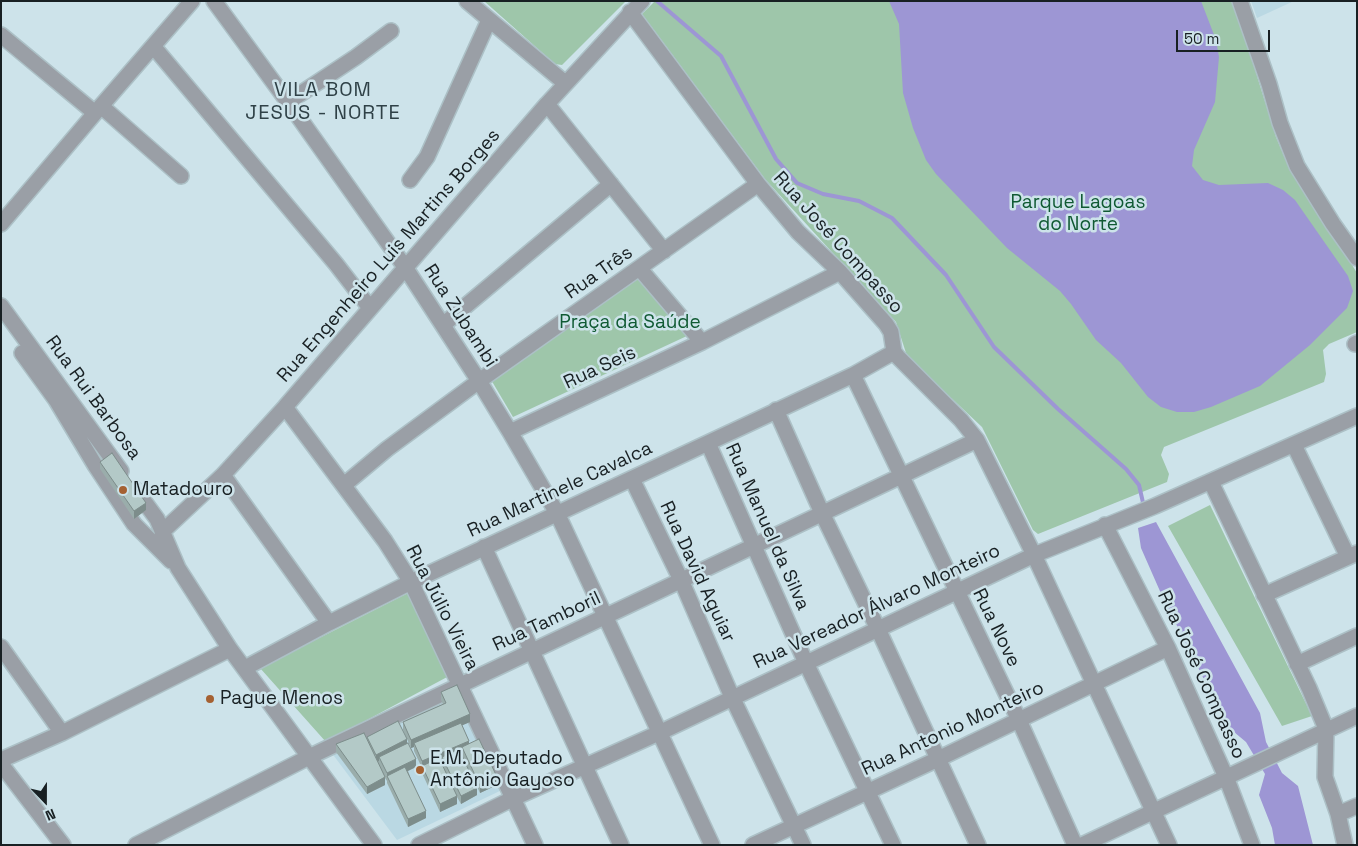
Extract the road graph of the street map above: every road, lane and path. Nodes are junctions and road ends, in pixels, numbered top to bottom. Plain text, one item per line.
1 (192, 1) edge
2 (214, 1) edge
3 (467, 1) edge
4 (1240, 1) edge
5 (637, 6) edge
6 (490, 20) junction
7 (391, 30) dead end
8 (1, 35) edge
9 (153, 46) junction
10 (565, 83) junction
11 (288, 102) junction
12 (547, 104) junction
13 (98, 109) junction
14 (181, 176) dead end
15 (410, 180) dead end
16 (611, 184) junction
17 (758, 184) junction
18 (1, 224) edge
19 (664, 251) junction
20 (1357, 258) edge
21 (405, 267) junction
22 (640, 269) junction
23 (840, 272) junction
24 (1, 306) edge
25 (370, 308) junction
26 (1, 323) edge
27 (443, 325) junction
28 (702, 342) junction
29 (894, 352) junction
30 (853, 375) junction
31 (479, 381) junction
32 (285, 407) junction
33 (776, 410) junction
34 (1357, 416) edge
35 (510, 432) junction
36 (977, 440) junction
37 (708, 443) junction
38 (1294, 445) junction
39 (223, 475) junction
40 (901, 477) junction
41 (632, 479) junction
42 (1211, 482) junction
43 (344, 486) junction
44 (557, 513) junction
45 (822, 513) junction
46 (1105, 525) junction
47 (162, 532) junction
48 (753, 546) junction
49 (484, 547) junction
50 (1034, 554) junction
51 (1352, 555) edge
52 (178, 568) junction
53 (680, 580) junction
54 (411, 582) junction
55 (956, 592) junction
56 (1264, 595) junction
57 (605, 617) junction
58 (329, 623) junction
59 (878, 629) junction
60 (1357, 636) edge
61 (1, 647) edge
62 (1168, 648) junction
63 (230, 649) junction
64 (532, 650) junction
65 (806, 663) junction
66 (1297, 664) junction
67 (245, 668) junction
68 (1094, 684) junction
69 (459, 685) junction
70 (732, 697) junction
71 (1357, 716) edge
72 (1019, 720) junction
73 (1326, 729) junction
74 (661, 732) junction
75 (62, 733) junction
76 (309, 757) junction
77 (938, 759) junction
78 (1, 762) edge
79 (585, 767) junction
80 (1226, 777) junction
81 (867, 791) junction
82 (514, 798) junction
83 (1357, 806) edge
84 (1154, 812) junction
85 (1338, 814) junction
86 (794, 826) junction
87 (63, 845) edge
88 (136, 845) edge
89 (374, 845) edge
90 (419, 845) edge
91 (535, 845) edge
92 (621, 845) edge
93 (712, 845) edge
94 (753, 845) edge
95 (803, 845) edge
96 (893, 845) edge
97 (978, 845) edge
98 (1075, 845) edge
99 (1082, 845) edge
100 (1169, 845) edge
101 (1252, 845) edge
102 (1345, 845) edge

1 - 9 street
2 - 11 street, Rua Zubambi
3 - 6 street
4 - 20 street
5 - 10 street, Rua Engenheiro Luis Martins Borges
5 - 17 street, Rua José Compasso
6 - 10 street
6 - 15 street
7 - 11 street
8 - 13 street
9 - 13 street
9 - 25 street
10 - 12 street, Rua Engenheiro Luis Martins Borges
11 - 21 street, Rua Zubambi
12 - 16 street
12 - 21 street, Rua Engenheiro Luis Martins Borges
13 - 14 street
13 - 18 street
16 - 19 street
16 - 27 street
17 - 19 street, Rua Três
17 - 23 street, Rua José Compasso
19 - 22 street, Rua Três
21 - 25 street, Rua Engenheiro Luis Martins Borges
21 - 27 street, Rua Zubambi
22 - 28 street
22 - 31 street, Rua Três
23 - 28 street, Rua Seis
23 - 29 street, Rua José Compasso
24 - 47 street, Rua Rui Barbosa
25 - 32 street, Rua Engenheiro Luis Martins Borges
26 - 52 street, Rua Rui Barbosa
27 - 31 street, Rua Zubambi
28 - 35 street, Rua Seis
29 - 30 street, Rua Martinele Cavalca
29 - 36 street
30 - 33 street, Rua Martinele Cavalca
30 - 40 street, Rua Nove
31 - 35 street, Rua Zubambi
31 - 43 street, Rua Três
32 - 39 street, Rua Engenheiro Luis Martins Borges
32 - 43 street, Rua Júlio Vieira
33 - 37 street, Rua Martinele Cavalca
33 - 45 street
34 - 38 street, Rua Vereador Álvaro Monteiro
35 - 44 street, Rua Zubambi
36 - 40 street, Rua Tamboril
36 - 50 street
37 - 41 street, Rua Martinele Cavalca
37 - 48 street, Rua Manuel da Silva
38 - 42 street, Rua Vereador Álvaro Monteiro
38 - 51 street
39 - 47 street, Rua Engenheiro Luis Martins Borges
39 - 58 street
40 - 45 street, Rua Tamboril
40 - 55 street, Rua Nove
41 - 44 street, Rua Martinele Cavalca
41 - 53 street, Rua David Aguiar
42 - 46 street, Rua Vereador Álvaro Monteiro
42 - 56 street
43 - 54 street, Rua Júlio Vieira
44 - 49 street, Rua Martinele Cavalca
44 - 57 street, Rua Zubambi
45 - 48 street, Rua Tamboril
45 - 59 street
46 - 50 street, Rua Vereador Álvaro Monteiro
46 - 62 street, Rua José Compasso
47 - 52 street, Rua Rui Barbosa
48 - 53 street, Rua Tamboril
48 - 65 street, Rua Manuel da Silva
49 - 54 street, Rua Martinele Cavalca
49 - 64 street
50 - 55 street, Rua Vereador Álvaro Monteiro
50 - 68 street
51 - 56 street
52 - 63 street, Rua Rui Barbosa
53 - 57 street, Rua Tamboril
53 - 70 street, Rua David Aguiar
54 - 58 street, Rua Martinele Cavalca
54 - 69 street, Rua Júlio Vieira
55 - 59 street, Rua Vereador Álvaro Monteiro
55 - 72 street, Rua Nove
56 - 66 street
57 - 64 street, Rua Tamboril
57 - 74 street, Rua Zubambi
58 - 67 street, Rua Martinele Cavalca
59 - 65 street, Rua Vereador Álvaro Monteiro
59 - 77 street
60 - 66 street
61 - 75 street
62 - 68 street, Rua Antonio Monteiro
62 - 80 street, Rua José Compasso
63 - 67 street, Rua Rui Barbosa
63 - 75 street
64 - 69 street, Rua Tamboril
64 - 79 street
65 - 70 street, Rua Vereador Álvaro Monteiro
65 - 81 street, Rua Manuel da Silva
66 - 73 street
67 - 76 street, Rua Rui Barbosa
68 - 72 street, Rua Antonio Monteiro
68 - 84 street
69 - 76 street, Rua Tamboril
69 - 82 street, Rua Júlio Vieira
70 - 74 street, Rua Vereador Álvaro Monteiro
70 - 86 street, Rua David Aguiar
71 - 73 street
72 - 77 street, Rua Antonio Monteiro
72 - 98 street, Rua Nove
73 - 80 street
73 - 85 street
74 - 79 street, Rua Vereador Álvaro Monteiro
74 - 93 street, Rua Zubambi
75 - 78 street
76 - 88 street, Rua Tamboril
76 - 89 street, Rua Rui Barbosa
77 - 81 street, Rua Antonio Monteiro
77 - 97 street
78 - 87 street
79 - 82 street, Rua Vereador Álvaro Monteiro
79 - 92 street
80 - 84 street
80 - 101 street, Rua José Compasso
81 - 86 street, Rua Antonio Monteiro
81 - 96 street, Rua Manuel da Silva
82 - 90 street, Rua Vereador Álvaro Monteiro
82 - 91 street, Rua Júlio Vieira
83 - 85 street
84 - 99 street
84 - 100 street
85 - 102 street
86 - 94 street, Rua Antonio Monteiro
86 - 95 street, Rua David Aguiar

